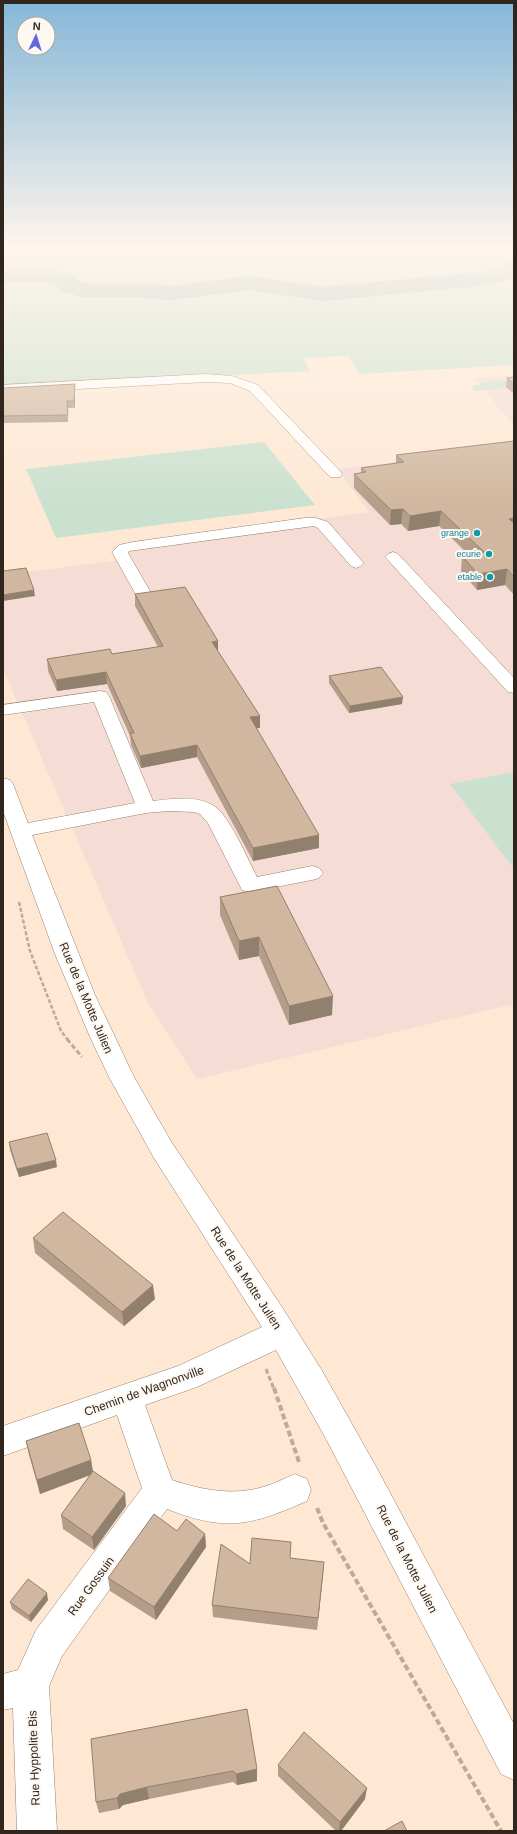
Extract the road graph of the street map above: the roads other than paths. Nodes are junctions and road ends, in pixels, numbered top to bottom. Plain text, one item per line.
1 (3, 389) edge
2 (335, 474) dead end
3 (394, 557) dead end
4 (356, 563) dead end
5 (143, 593) edge
6 (514, 688) edge
7 (3, 710) edge
8 (3, 784) edge
9 (146, 807) junction
10 (20, 831) junction
11 (312, 873) dead end
12 (281, 1333) junction
13 (127, 1399) junction
14 (3, 1441) edge
15 (295, 1490) dead end
16 (160, 1491) junction
17 (17, 1689) edge
18 (514, 1761) edge
19 (37, 1831) edge

1 - 2 street
3 - 6 street
4 - 5 street
7 - 9 street
8 - 10 street, Rue de la Motte Julien
9 - 10 street
9 - 11 street
10 - 12 street, Rue de la Motte Julien
12 - 13 street, Chemin de Wagnonville
12 - 18 street, Rue de la Motte Julien
13 - 14 street, Chemin de Wagnonville
13 - 16 street
15 - 16 street
16 - 17 street, Rue Gossuin
17 - 19 street, Rue Hyppolite Bis

